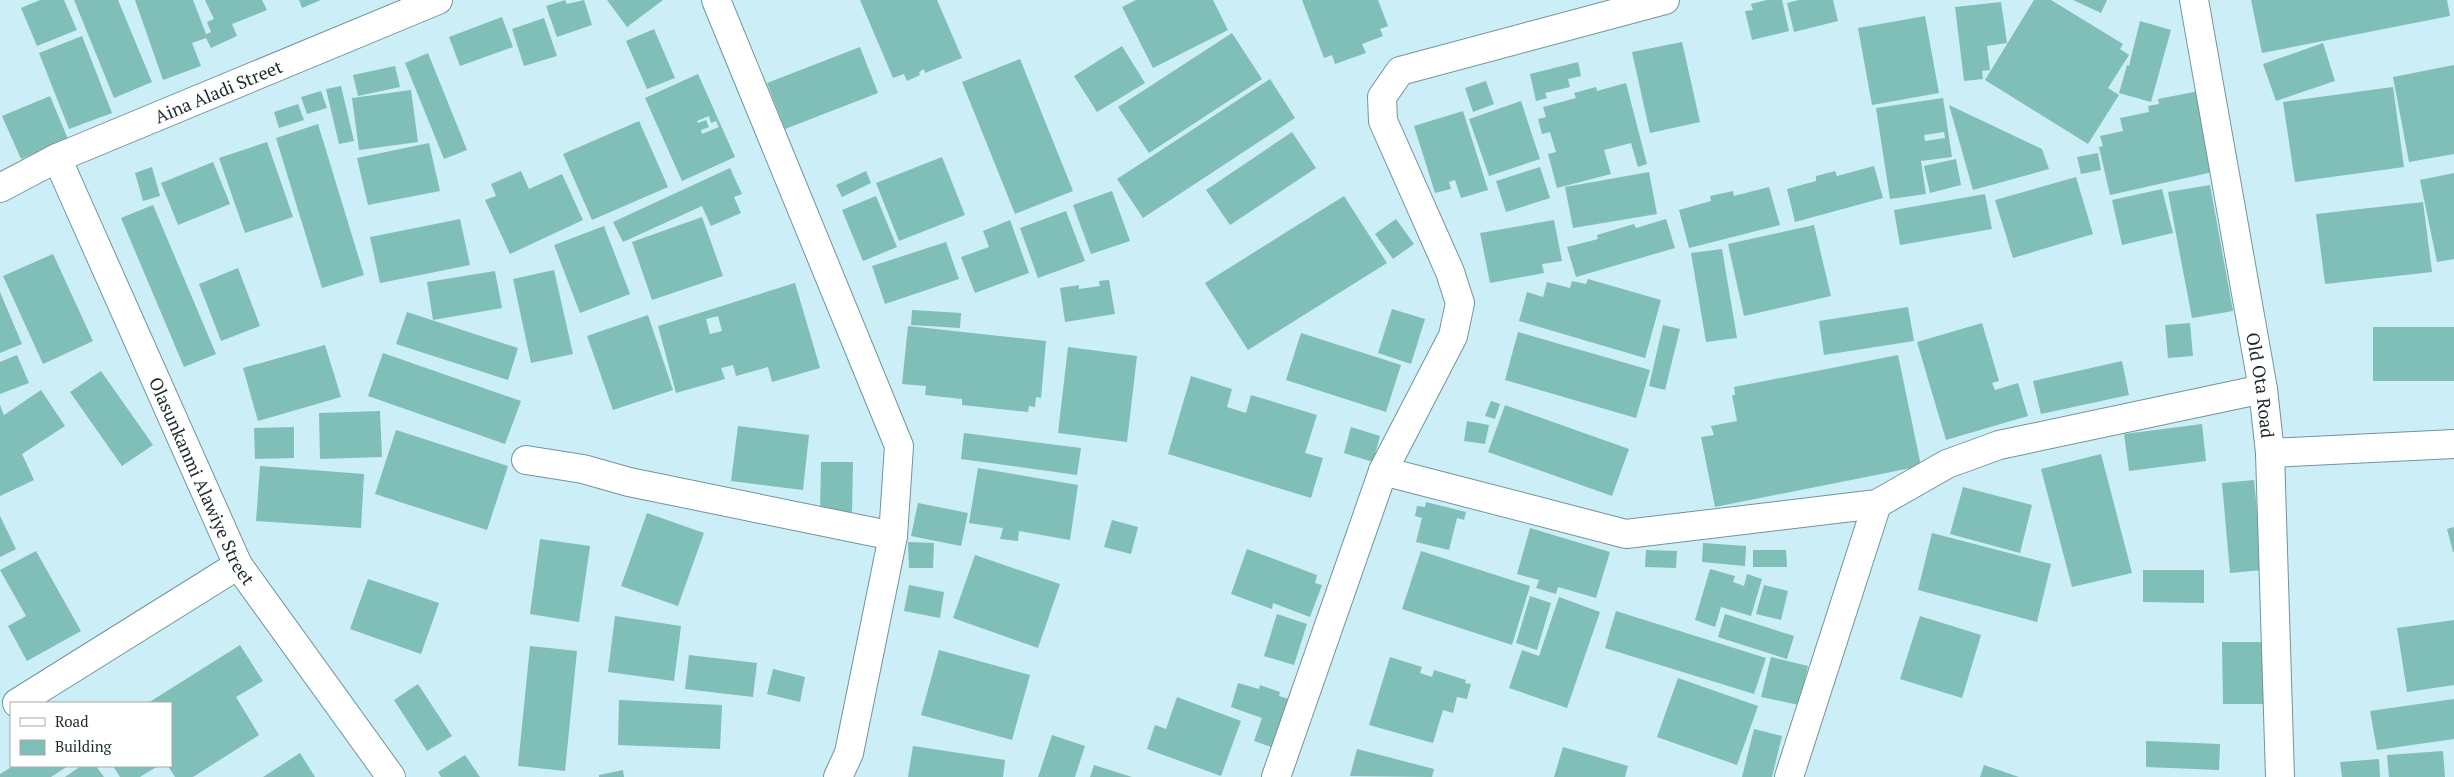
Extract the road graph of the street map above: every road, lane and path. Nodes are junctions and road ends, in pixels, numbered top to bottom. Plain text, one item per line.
1 (438, 0) edge
2 (716, 0) edge
3 (1665, 0) edge
4 (2194, 0) edge
5 (57, 158) junction
6 (0, 188) edge
7 (2264, 389) junction
8 (2454, 444) edge
9 (2270, 453) junction
10 (526, 460) dead end
11 (1383, 471) junction
12 (1877, 504) junction
13 (893, 536) junction
14 (238, 565) junction
15 (18, 702) edge
16 (391, 777) edge
17 (838, 777) edge
18 (1276, 777) edge
19 (1790, 777) edge
20 (2280, 777) edge

1 - 5 street, Aina Aladi Street
2 - 13 street
3 - 11 street
4 - 7 street, Old Ota Road
5 - 6 street, Aina Aladi Street
5 - 14 street, Olasunkanmi Alawiye Street
7 - 9 street, Old Ota Road
7 - 12 street
8 - 9 street
9 - 20 street, Old Ota Road
10 - 13 street
11 - 12 street
11 - 18 street
12 - 19 street
13 - 17 street
14 - 15 street
14 - 16 street, Olasunkanmi Alawiye Street

